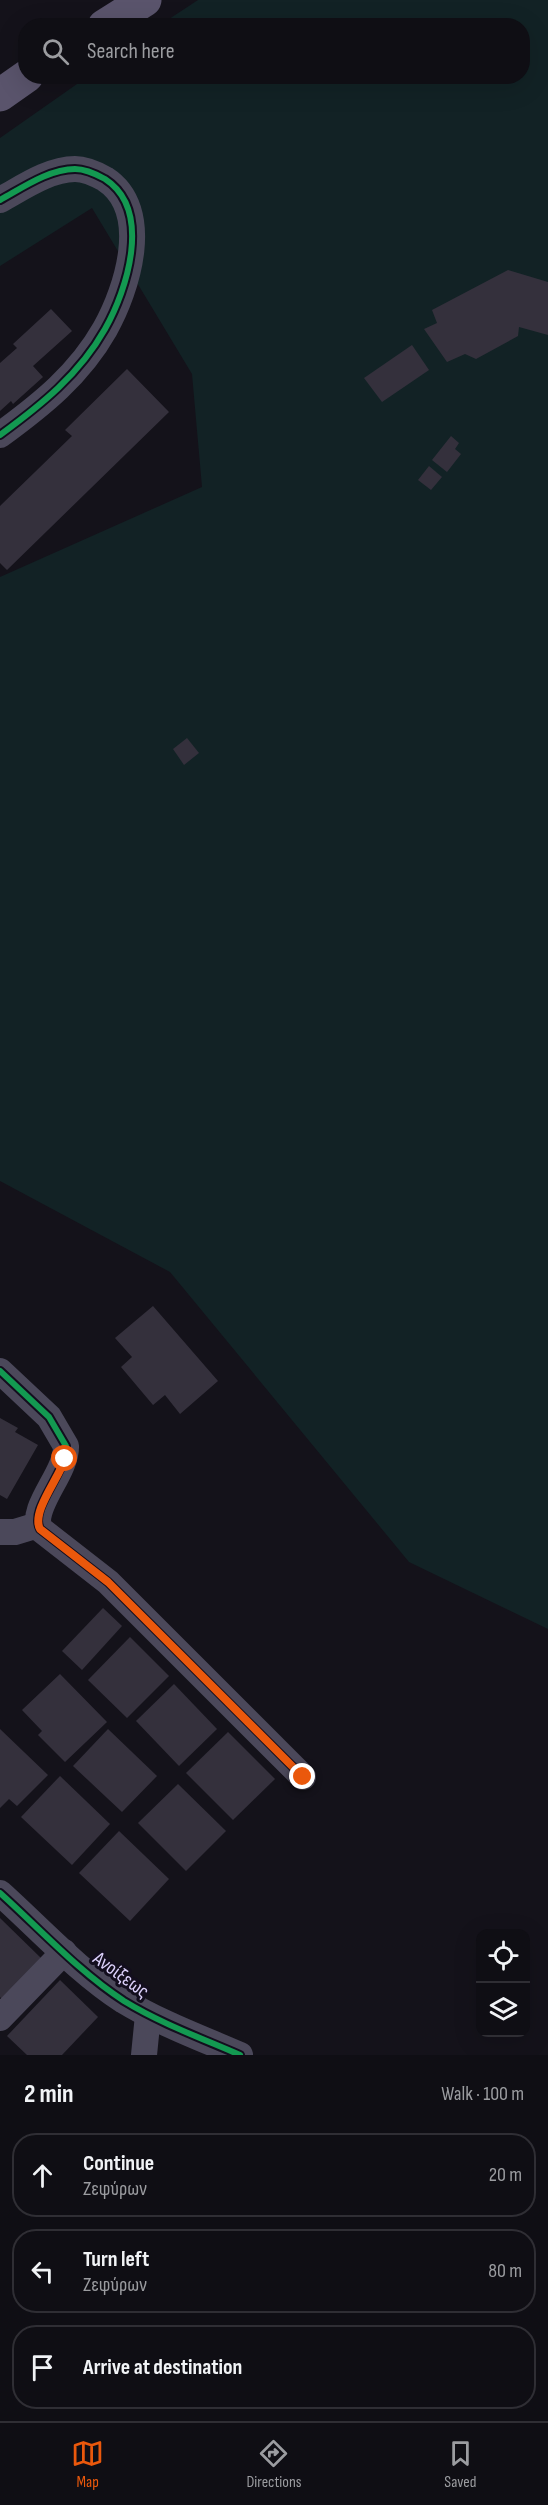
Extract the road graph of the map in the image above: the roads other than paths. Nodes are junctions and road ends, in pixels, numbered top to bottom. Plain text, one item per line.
1 (145, 0) edge
2 (117, 18) edge
3 (18, 82) edge
4 (0, 94) edge
5 (0, 200) edge
6 (0, 435) edge
7 (0, 1371) edge
8 (38, 1525) junction
9 (0, 1532) edge
10 (303, 1777) dead end
11 (0, 1893) edge
12 (64, 1952) junction
13 (148, 2015) junction
14 (0, 2018) edge
15 (144, 2055) edge
16 (240, 2055) edge

1 - 2 main road
3 - 4 main road
5 - 6 street
7 - 8 street
8 - 9 street
8 - 10 street
11 - 12 street, Ανοίξεως
12 - 13 street, Ανοίξεως
12 - 14 street
13 - 15 street
13 - 16 street, Ανοίξεως

